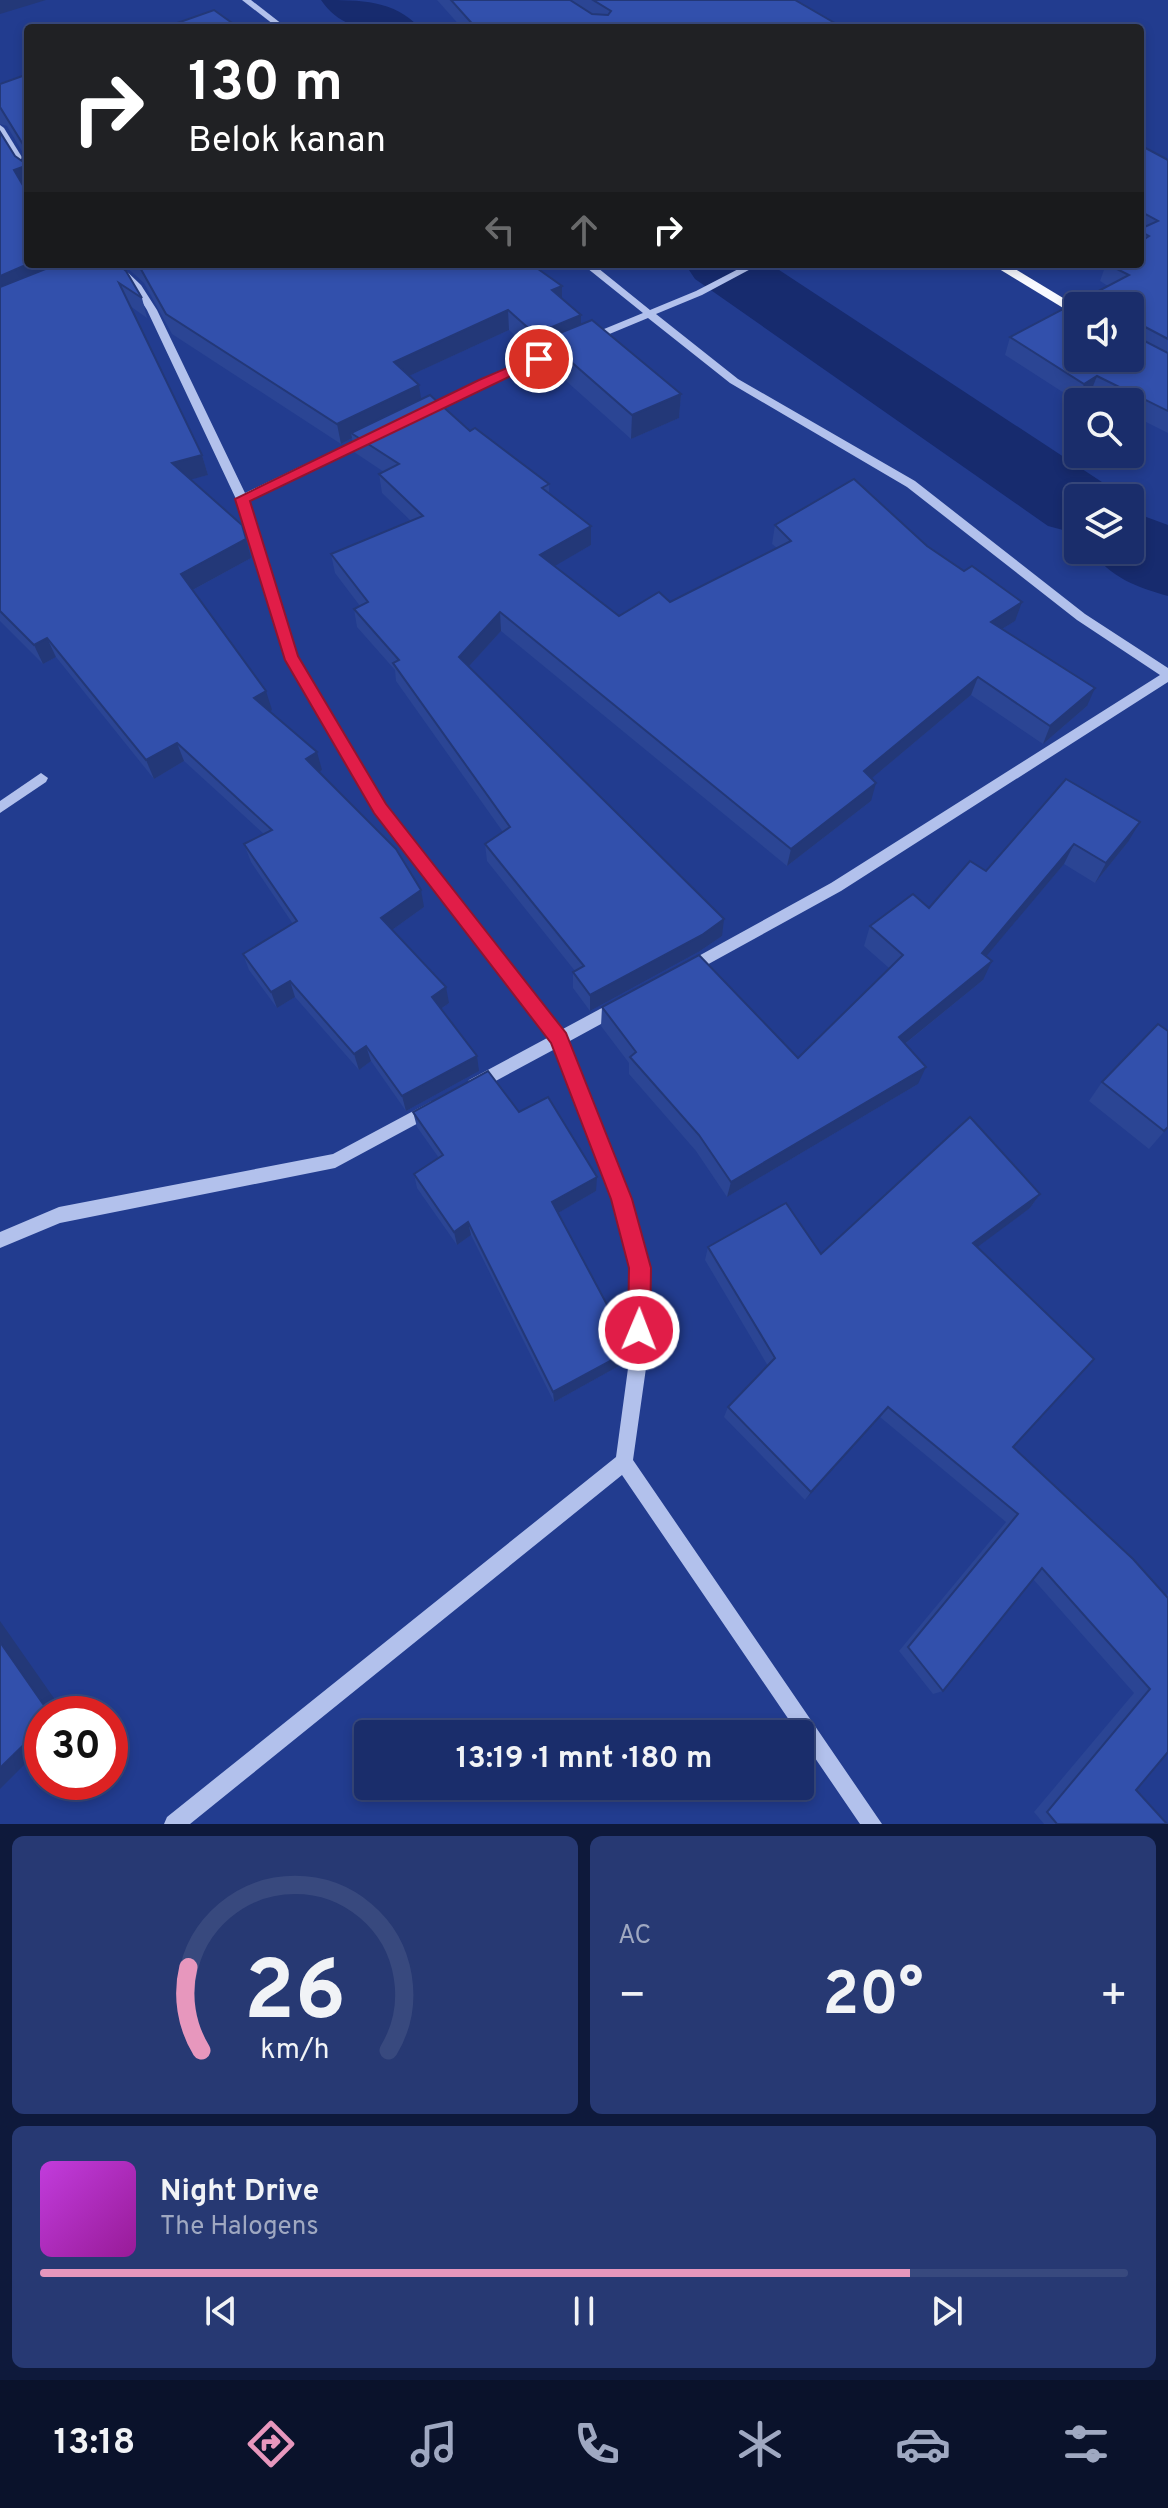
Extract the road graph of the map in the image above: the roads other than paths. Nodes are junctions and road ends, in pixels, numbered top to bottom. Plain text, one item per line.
1 (246, 0) edge
2 (278, 24) edge
3 (0, 128) edge
4 (24, 167) edge
5 (118, 268) edge
6 (592, 268) edge
7 (747, 268) edge
8 (1005, 268) edge
9 (1064, 304) edge
10 (650, 313) junction
11 (581, 342) edge
12 (567, 348) edge
13 (413, 417) edge
14 (384, 430) edge
15 (242, 499) junction
16 (1168, 675) edge
17 (41, 778) dead end
18 (0, 808) edge
19 (670, 978) edge
20 (629, 1001) edge
21 (559, 1039) junction
22 (461, 1092) edge
23 (447, 1100) edge
24 (0, 1240) edge
25 (624, 1462) junction
26 (174, 1824) edge
27 (872, 1824) edge

1 - 2 street
3 - 4 street
5 - 15 street
6 - 10 street
7 - 10 street
8 - 9 main road
10 - 11 street
10 - 16 street
12 - 13 street
14 - 15 street
15 - 21 street
16 - 19 street
17 - 18 street
20 - 21 street
21 - 22 street
21 - 25 street
23 - 24 street
25 - 26 street
25 - 27 street

